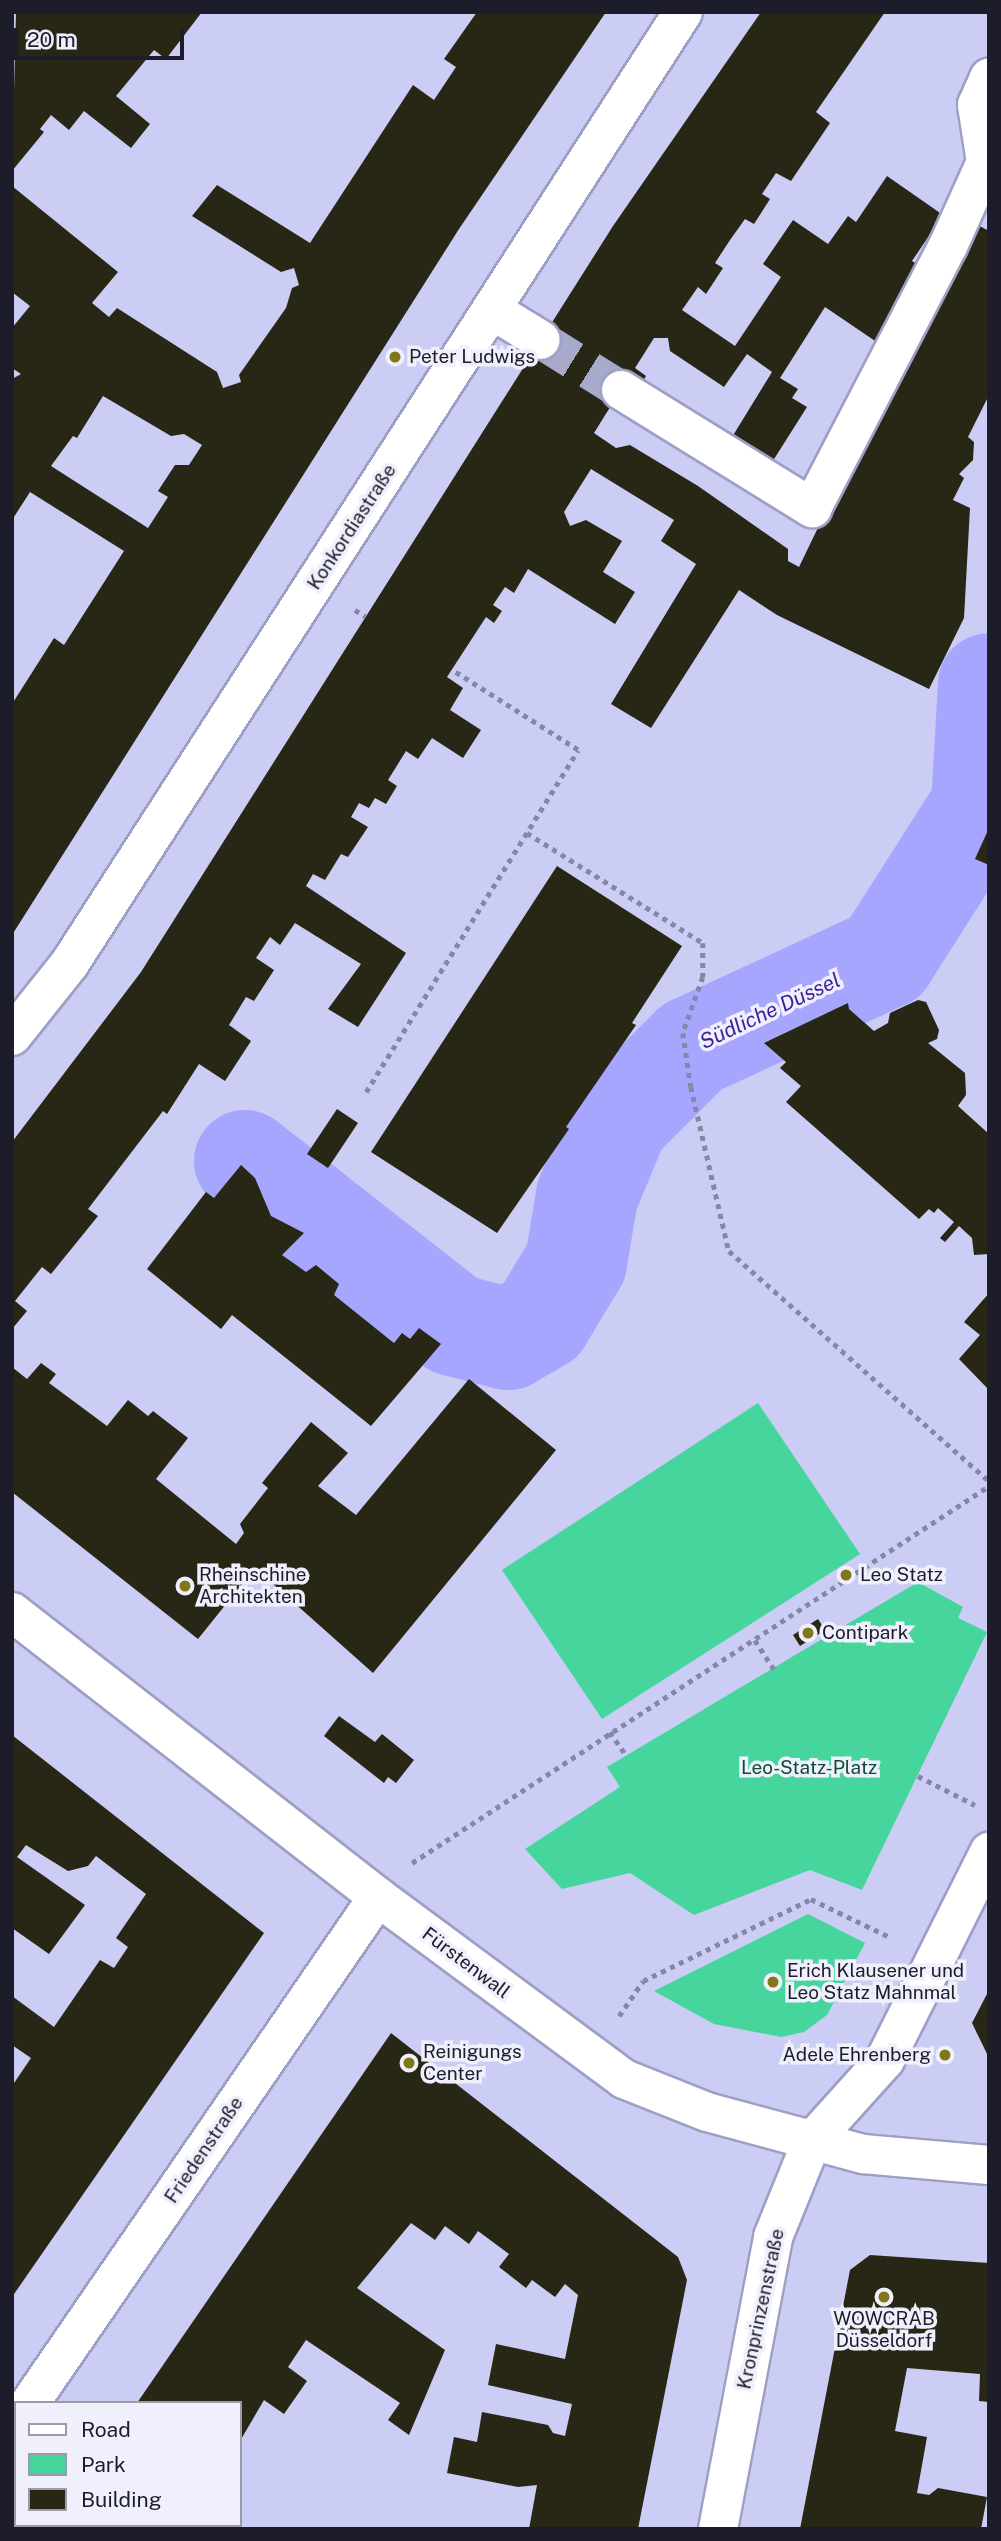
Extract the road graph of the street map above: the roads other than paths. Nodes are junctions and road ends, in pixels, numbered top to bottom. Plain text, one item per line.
1 (683, 12) edge
2 (989, 78) edge
3 (492, 310) junction
4 (541, 340) tunnel mouth
5 (621, 390) tunnel mouth
6 (12, 1036) edge
7 (12, 1612) edge
8 (989, 1852) edge
9 (378, 1897) junction
10 (812, 2141) junction
11 (989, 2165) edge
12 (31, 2401) edge
13 (718, 2529) edge

1 - 3 street, Konkordiastraße
2 - 5 street
3 - 4 street
3 - 6 street, Konkordiastraße
7 - 9 street, Fürstenwall
8 - 10 street, Kronprinzenstraße
9 - 10 street, Fürstenwall
9 - 12 street, Friedenstraße
10 - 11 street, Fürstenwall
10 - 13 street, Kronprinzenstraße

